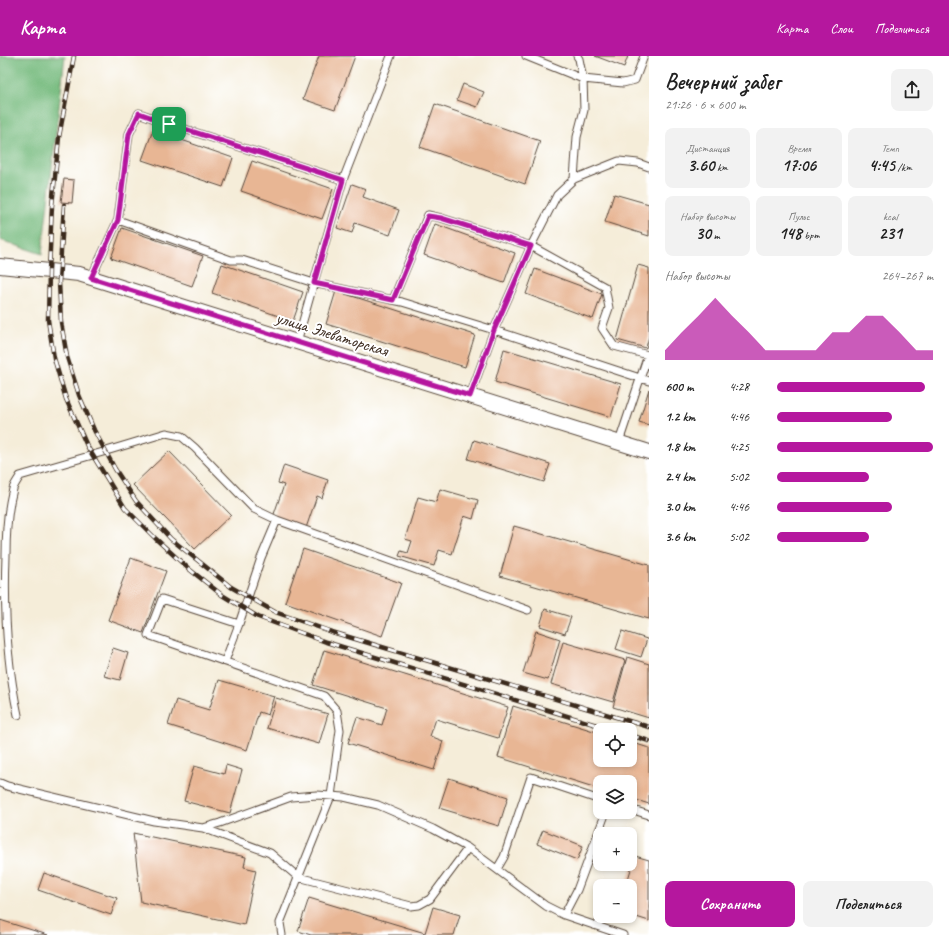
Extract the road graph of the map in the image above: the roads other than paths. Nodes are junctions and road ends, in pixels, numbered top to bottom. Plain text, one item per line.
1 (391, 56) edge
2 (526, 56) edge
3 (577, 56) edge
4 (644, 56) edge
5 (582, 79) junction
6 (649, 167) edge
7 (574, 179) junction
8 (343, 180) junction
9 (118, 220) junction
10 (531, 246) junction
11 (0, 266) edge
12 (91, 278) junction
13 (314, 283) junction
14 (393, 300) junction
15 (494, 330) junction
16 (297, 342) junction
17 (640, 378) junction
18 (649, 381) edge
19 (470, 396) junction
20 (619, 442) junction
21 (649, 452) edge
22 (277, 520) junction
23 (528, 610) dead end
24 (3, 623) edge
25 (239, 624) junction
26 (225, 661) junction
27 (18, 715) dead end
28 (0, 783) edge
29 (332, 796) junction
30 (593, 798) edge
31 (637, 811) edge
32 (649, 815) edge
33 (603, 819) edge
34 (203, 828) junction
35 (468, 848) junction
36 (497, 869) junction
37 (298, 877) junction
38 (564, 915) junction
39 (282, 935) edge
40 (622, 935) edge

1 - 8 lane
2 - 5 lane
3 - 5 lane
4 - 5 lane
5 - 7 lane
6 - 7 lane
7 - 10 lane
8 - 9 lane
8 - 13 lane
9 - 12 lane
9 - 13 lane
10 - 14 lane
10 - 15 lane
10 - 17 lane
11 - 12 street, улица Элеваторская
12 - 16 street, улица Элеваторская
13 - 14 lane
13 - 16 lane
14 - 15 lane
15 - 17 lane
15 - 19 lane
16 - 19 street, улица Элеваторская
17 - 18 lane
17 - 20 lane
19 - 20 street, улица Элеваторская
20 - 21 street, улица Элеваторская
22 - 23 lane
22 - 24 lane
22 - 25 lane
24 - 27 lane
25 - 26 lane
25 - 26 lane
26 - 29 lane
28 - 34 lane
29 - 34 lane
29 - 35 lane
29 - 37 lane
30 - 36 lane
31 - 32 lane
33 - 38 lane
34 - 37 lane
35 - 36 lane
35 - 37 lane
36 - 38 lane
37 - 39 lane
38 - 40 lane

